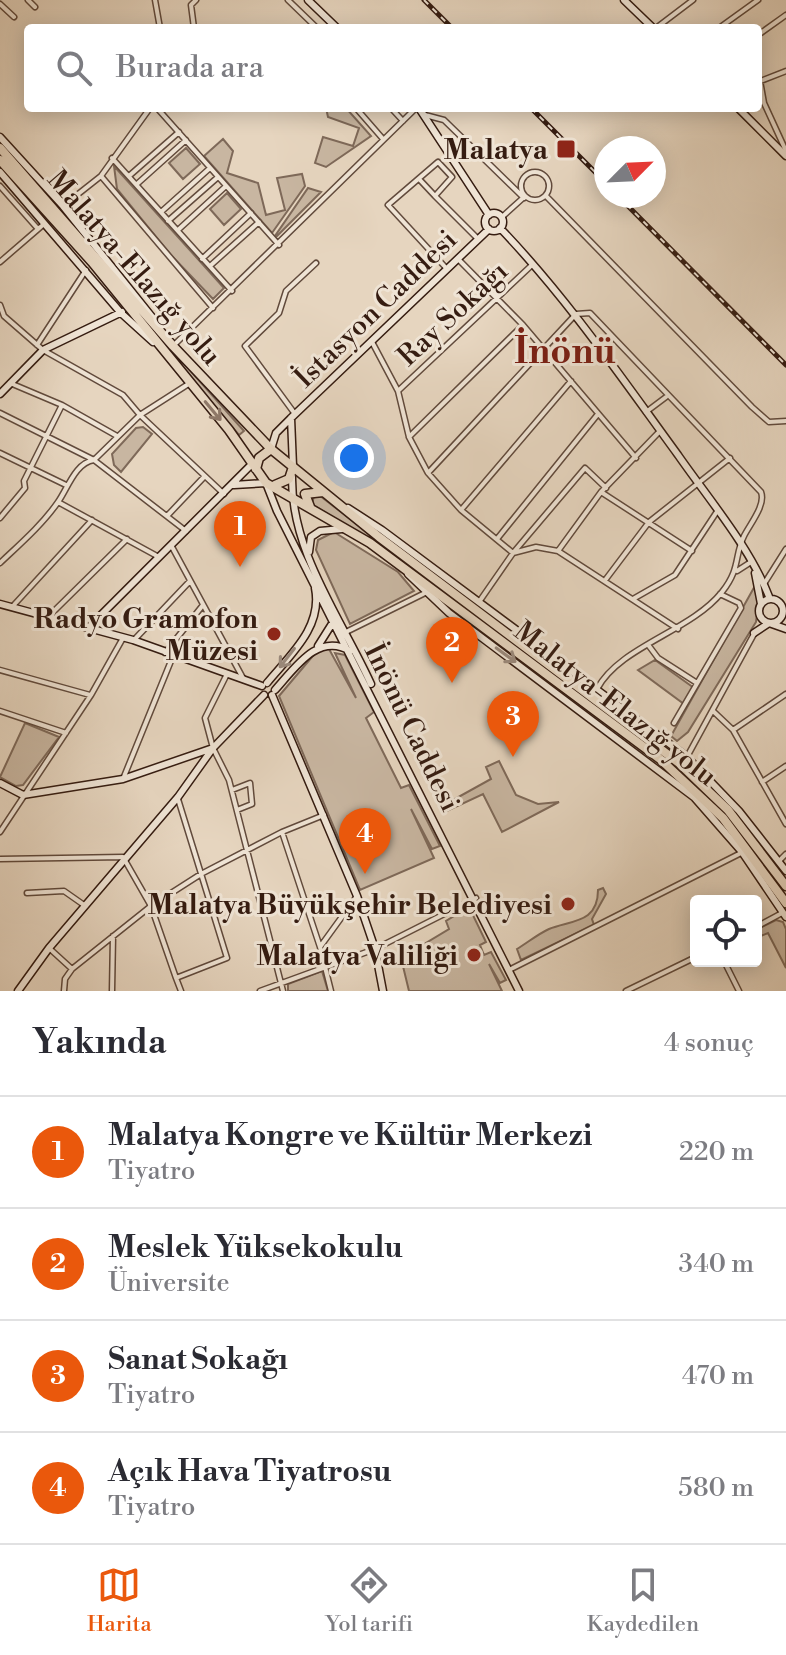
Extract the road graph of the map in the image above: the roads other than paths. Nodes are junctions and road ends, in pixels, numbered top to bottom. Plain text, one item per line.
1 (28, 0) edge
2 (155, 0) edge
3 (196, 0) edge
4 (288, 0) edge
5 (308, 0) edge
6 (693, 0) edge
7 (758, 0) edge
8 (628, 1) edge
9 (0, 4) edge
10 (35, 7) dead end
11 (786, 15) edge
12 (14, 17) dead end
13 (159, 24) edge
14 (193, 24) edge
15 (313, 24) edge
16 (333, 24) edge
17 (651, 24) edge
18 (660, 24) edge
19 (725, 24) edge
20 (762, 32) edge
21 (786, 71) edge
22 (762, 81) edge
23 (762, 95) edge
24 (147, 112) edge
25 (161, 112) edge
26 (360, 112) edge
27 (395, 112) edge
28 (413, 112) edge
29 (422, 112) edge
30 (742, 112) edge
31 (425, 115) junction
32 (403, 121) junction
33 (179, 132) junction
34 (0, 137) edge
35 (186, 140) junction
36 (384, 140) junction
37 (0, 148) edge
38 (786, 154) edge
39 (112, 158) junction
40 (0, 160) edge
41 (210, 168) junction
42 (0, 172) edge
43 (101, 176) junction
44 (129, 176) junction
45 (218, 177) junction
46 (420, 180) junction
47 (137, 184) junction
48 (0, 186) edge
49 (227, 186) junction
50 (435, 196) junction
51 (526, 196) junction
52 (546, 196) junction
53 (63, 206) junction
54 (161, 212) junction
55 (251, 213) junction
56 (489, 215) junction
57 (502, 217) junction
58 (168, 221) junction
59 (46, 222) junction
60 (259, 222) junction
61 (500, 228) junction
62 (38, 229) junction
63 (489, 229) junction
64 (178, 230) junction
65 (478, 239) junction
66 (279, 245) junction
67 (202, 259) junction
68 (458, 259) junction
69 (0, 262) edge
70 (316, 263) dead end
71 (534, 263) junction
72 (210, 266) junction
73 (87, 269) junction
74 (447, 269) junction
75 (232, 291) junction
76 (497, 298) junction
77 (0, 305) edge
78 (213, 309) junction
79 (125, 311) junction
80 (576, 314) junction
81 (2, 315) edge
82 (523, 325) junction
83 (371, 340) junction
84 (171, 343) junction
85 (40, 348) junction
86 (544, 350) junction
87 (571, 381) junction
88 (190, 383) junction
89 (4, 388) edge
90 (398, 391) junction
91 (666, 397) junction
92 (62, 405) junction
93 (646, 412) junction
94 (0, 413) edge
95 (598, 414) junction
96 (140, 415) junction
97 (293, 416) junction
98 (239, 418) junction
99 (786, 421) edge
100 (229, 430) junction
101 (660, 431) junction
102 (117, 436) junction
103 (45, 437) junction
104 (409, 437) junction
105 (271, 449) junction
106 (0, 453) edge
107 (636, 458) junction
108 (730, 458) junction
109 (94, 460) junction
110 (256, 464) junction
111 (31, 468) junction
112 (292, 470) junction
113 (428, 473) junction
114 (205, 477) junction
115 (697, 483) junction
116 (270, 484) junction
117 (66, 485) junction
118 (234, 485) junction
119 (604, 490) junction
120 (323, 492) junction
121 (224, 494) junction
122 (291, 499) junction
123 (58, 502) junction
124 (342, 507) junction
125 (461, 510) junction
126 (718, 510) junction
127 (318, 514) junction
128 (167, 516) junction
129 (0, 518) edge
130 (92, 520) junction
131 (649, 522) junction
132 (347, 530) junction
133 (186, 531) junction
134 (127, 539) junction
135 (497, 539) junction
136 (740, 544) junction
137 (171, 545) junction
138 (786, 549) edge
139 (558, 551) junction
140 (692, 551) junction
141 (513, 553) junction
142 (157, 556) junction
143 (310, 560) junction
144 (751, 562) junction
145 (0, 563) edge
146 (404, 568) junction
147 (735, 573) junction
148 (606, 579) junction
149 (190, 581) junction
150 (314, 581) junction
151 (764, 584) junction
152 (425, 593) junction
153 (720, 594) junction
154 (633, 599) junction
155 (772, 600) junction
156 (786, 600) edge
157 (479, 602) junction
158 (0, 604) edge
159 (203, 605) junction
160 (12, 607) junction
161 (760, 608) junction
162 (783, 612) junction
163 (49, 616) junction
164 (334, 616) junction
165 (769, 623) junction
166 (311, 626) junction
167 (89, 627) junction
168 (678, 629) junction
169 (786, 629) edge
170 (346, 632) junction
171 (754, 633) junction
172 (123, 638) junction
173 (133, 640) junction
174 (318, 646) junction
175 (649, 646) junction
176 (350, 651) junction
177 (165, 653) junction
178 (173, 656) junction
179 (0, 670) edge
180 (226, 676) junction
181 (245, 682) junction
182 (697, 684) junction
183 (265, 685) junction
184 (597, 689) junction
185 (274, 692) junction
186 (786, 694) edge
187 (91, 695) junction
188 (264, 695) junction
189 (0, 711) edge
190 (713, 711) junction
191 (674, 723) dead end
192 (733, 730) junction
193 (67, 733) junction
194 (213, 748) junction
195 (688, 758) junction
196 (660, 759) junction
197 (786, 766) edge
198 (123, 779) junction
199 (762, 782) junction
200 (0, 783) edge
201 (232, 790) junction
202 (23, 795) junction
203 (178, 797) junction
204 (695, 798) junction
205 (237, 810) junction
206 (324, 815) junction
207 (786, 824) edge
208 (0, 832) edge
209 (282, 832) junction
210 (248, 850) junction
211 (742, 852) junction
212 (786, 854) edge
213 (123, 857) junction
214 (0, 859) edge
215 (779, 861) junction
216 (786, 871) edge
217 (201, 874) junction
218 (786, 886) edge
219 (27, 893) dead end
220 (357, 896) junction
221 (475, 899) junction
222 (84, 905) junction
223 (151, 906) junction
224 (785, 911) edge
225 (762, 924) edge
226 (113, 936) junction
227 (320, 947) junction
228 (49, 948) junction
229 (375, 949) junction
230 (690, 960) edge
231 (326, 964) junction
232 (727, 967) edge
233 (72, 969) junction
234 (511, 969) junction
235 (176, 978) junction
236 (280, 983) junction
237 (18, 991) edge
238 (64, 991) edge
239 (112, 991) edge
240 (181, 991) edge
241 (260, 991) edge
242 (283, 991) edge
243 (331, 991) edge
244 (383, 991) edge
245 (520, 991) edge
246 (626, 991) edge
247 (739, 991) edge

1 - 10 street
2 - 13 street
3 - 14 street
4 - 15 street
5 - 16 main road
6 - 18 street
7 - 19 street
8 - 17 main road
9 - 12 street
11 - 20 street
21 - 22 street
23 - 38 street
24 - 39 street
25 - 33 street
26 - 36 street
27 - 32 street
28 - 32 street
29 - 31 main road
30 - 38 main road
31 - 51 street
31 - 56 main road
32 - 36 street
33 - 35 street
33 - 44 street
34 - 53 main road
35 - 41 street
35 - 47 street
36 - 66 street
37 - 84 highway, Malatya-Elazığ yolu
39 - 43 street
39 - 44 street
40 - 79 highway, Malatya-Elazığ yolu
41 - 45 street
41 - 54 street
42 - 59 main road
43 - 53 street
43 - 78 street
44 - 47 street
45 - 49 street
45 - 58 street
46 - 50 street
46 - 50 street
46 - 74 street
47 - 54 street
48 - 62 street
49 - 55 street
49 - 64 street
50 - 65 street
51 - 52 street
51 - 52 street
51 - 57 street
52 - 99 street
53 - 84 main road
54 - 58 street
55 - 60 street
55 - 67 street
56 - 57 main road
56 - 63 main road
57 - 61 main road
58 - 64 street
59 - 62 street
59 - 73 main road
60 - 66 street
60 - 72 street
61 - 63 main road
61 - 71 main road
62 - 69 street
63 - 65 main road, İstasyon Caddesi
64 - 67 street
65 - 68 main road, İstasyon Caddesi
66 - 75 street
67 - 72 street
68 - 74 main road, İstasyon Caddesi
68 - 76 street
70 - 97 street
71 - 76 street, Ray Sokağı
71 - 80 main road
72 - 75 street
73 - 79 main road
73 - 85 street
74 - 83 main road, İstasyon Caddesi
75 - 78 street
76 - 82 street
76 - 90 street, Ray Sokağı
77 - 81 street
78 - 84 street
79 - 85 main road
79 - 88 highway, Malatya-Elazığ yolu
80 - 86 street
80 - 91 street
80 - 93 main road
81 - 85 street
82 - 86 street
82 - 104 street
83 - 90 street
83 - 97 main road, İstasyon Caddesi
84 - 98 highway, Malatya-Elazığ yolu
85 - 89 main road
85 - 96 street
86 - 87 street
86 - 113 street
87 - 95 street
87 - 125 street
88 - 96 street
88 -> 100 highway, Malatya-Elazığ yolu
89 - 92 street
90 - 104 street
91 - 93 street
91 - 108 street
92 - 102 street
92 - 103 street
93 - 101 main road
94 - 103 street
95 - 107 street
95 - 135 street
96 - 102 street
96 - 114 street
97 - 105 main road, İstasyon Caddesi
97 - 112 main road
98 - 100 highway
98 - 105 highway, Malatya-Elazığ yolu
100 - 110 highway, Malatya-Elazığ yolu
101 - 107 street
101 - 115 main road
102 - 109 street
103 - 109 street
103 - 111 street
104 - 113 street
105 - 110 highway
105 - 112 highway, Malatya-Elazığ yolu
106 - 111 street
107 - 119 street
108 - 115 street
108 - 136 street
109 - 117 street
109 - 128 street
110 - 116 highway, Malatya-Elazığ yolu
110 - 118 main road
111 - 117 street
111 - 129 street
112 - 116 highway
112 - 120 highway, Malatya-Elazığ yolu
112 - 122 main road
113 - 125 street
114 - 121 street
114 - 128 street
115 - 126 main road
115 - 131 street
116 - 118 main road
116 - 122 highway, Malatya-Elazığ yolu
116 - 150 main road, İnönü Caddesi
117 - 123 street
118 - 121 main road
119 - 131 street
119 - 139 street
119 - 141 street
120 - 124 highway, Malatya-Elazığ yolu
120 - 127 highway
121 - 133 main road
122 - 127 highway, Malatya-Elazığ yolu
122 - 143 main road
123 - 130 street
123 - 145 street
124 - 157 main road
124 - 218 highway, Malatya-Elazığ yolu
125 - 135 street
126 - 136 main road
126 - 140 street
127 - 132 highway, Malatya-Elazığ yolu
128 - 133 street
130 - 134 street
130 - 160 street
131 - 140 street
131 - 148 street
132 - 143 main road
132 - 146 highway, Malatya-Elazığ yolu
133 - 137 main road
134 - 142 street
134 - 163 street
135 - 141 street
136 - 144 main road
136 - 147 street
137 - 142 main road
137 - 149 street
138 - 151 street
139 - 141 street
139 - 148 street
140 - 154 street
141 - 157 street
142 - 167 main road
143 - 164 main road
144 - 147 street
144 - 151 main road
144 - 161 main road
146 - 152 main road
146 - 196 highway, Malatya-Elazığ yolu
147 - 153 street
148 - 154 street
149 - 159 street
149 - 173 street
150 - 164 main road, İnönü Caddesi
150 - 166 main road
151 - 155 main road
152 - 170 street
152 -> 204 main road
153 - 168 street
153 - 182 street
154 - 168 street
155 - 156 main road
155 - 161 main road
155 - 162 main road
156 - 162 main road
157 - 184 main road
158 - 160 main road
159 - 177 street
159 - 181 street
160 - 163 main road
161 - 165 main road
161 - 171 main road
162 - 165 main road
162 - 169 main road
163 - 167 main road
164 - 166 main road
164 - 170 main road, İnönü Caddesi
164 - 174 main road
164 - 176 main road, İnönü Caddesi
165 - 169 main road
165 - 171 main road
166 -> 183 main road
167 - 172 main road
168 - 175 street
170 - 221 main road, İnönü Caddesi
171 - 190 street
172 - 173 main road
172 - 187 street
173 - 177 main road
174 - 176 main road
174 - 185 main road
175 - 182 street
175 - 184 street
176 - 221 main road, İnönü Caddesi
177 - 178 main road
178 - 180 main road
178 - 198 street
179 - 187 street
180 - 181 main road
180 - 194 street
181 - 183 main road
182 - 191 street
183 - 185 main road
183 - 188 main road
184 - 195 main road
185 - 188 main road
185 - 206 main road
186 - 192 street
187 - 193 street
188 - 194 main road
189 - 193 street
190 - 192 street
190 - 195 street
192 - 199 street
193 - 202 street
194 - 198 main road
194 - 201 street
194 - 203 main road
195 - 215 main road
196 - 204 main road
196 - 224 highway, Malatya-Elazığ yolu
197 - 199 street
198 - 202 main road
199 - 207 street
200 - 202 main road
201 - 205 street
201 - 205 street
202 - 208 street
203 - 213 main road
203 - 217 street
204 - 211 main road
205 - 210 street
206 - 209 street
206 - 220 main road
209 - 210 street
209 - 227 street
210 - 217 street
210 - 236 street
211 - 224 main road
211 - 234 street
212 - 215 street
213 - 214 street
213 - 222 main road
213 - 223 street
215 - 216 main road
217 - 223 street
217 - 235 street
219 - 222 street
220 - 227 street
220 - 229 main road
221 - 229 street
221 - 234 main road, İnönü Caddesi
221 - 245 main road, İnönü Caddesi
222 - 228 main road
223 - 226 street
223 - 235 street
224 - 225 street
226 - 233 street
226 - 239 street
227 - 231 street
228 - 233 street
228 - 237 main road
229 - 231 street
229 - 244 main road
230 - 246 street
231 - 236 street
231 - 243 street
232 - 247 street
233 - 238 street
234 - 245 main road, İnönü Caddesi
235 - 240 street
236 - 241 street
236 - 242 street

